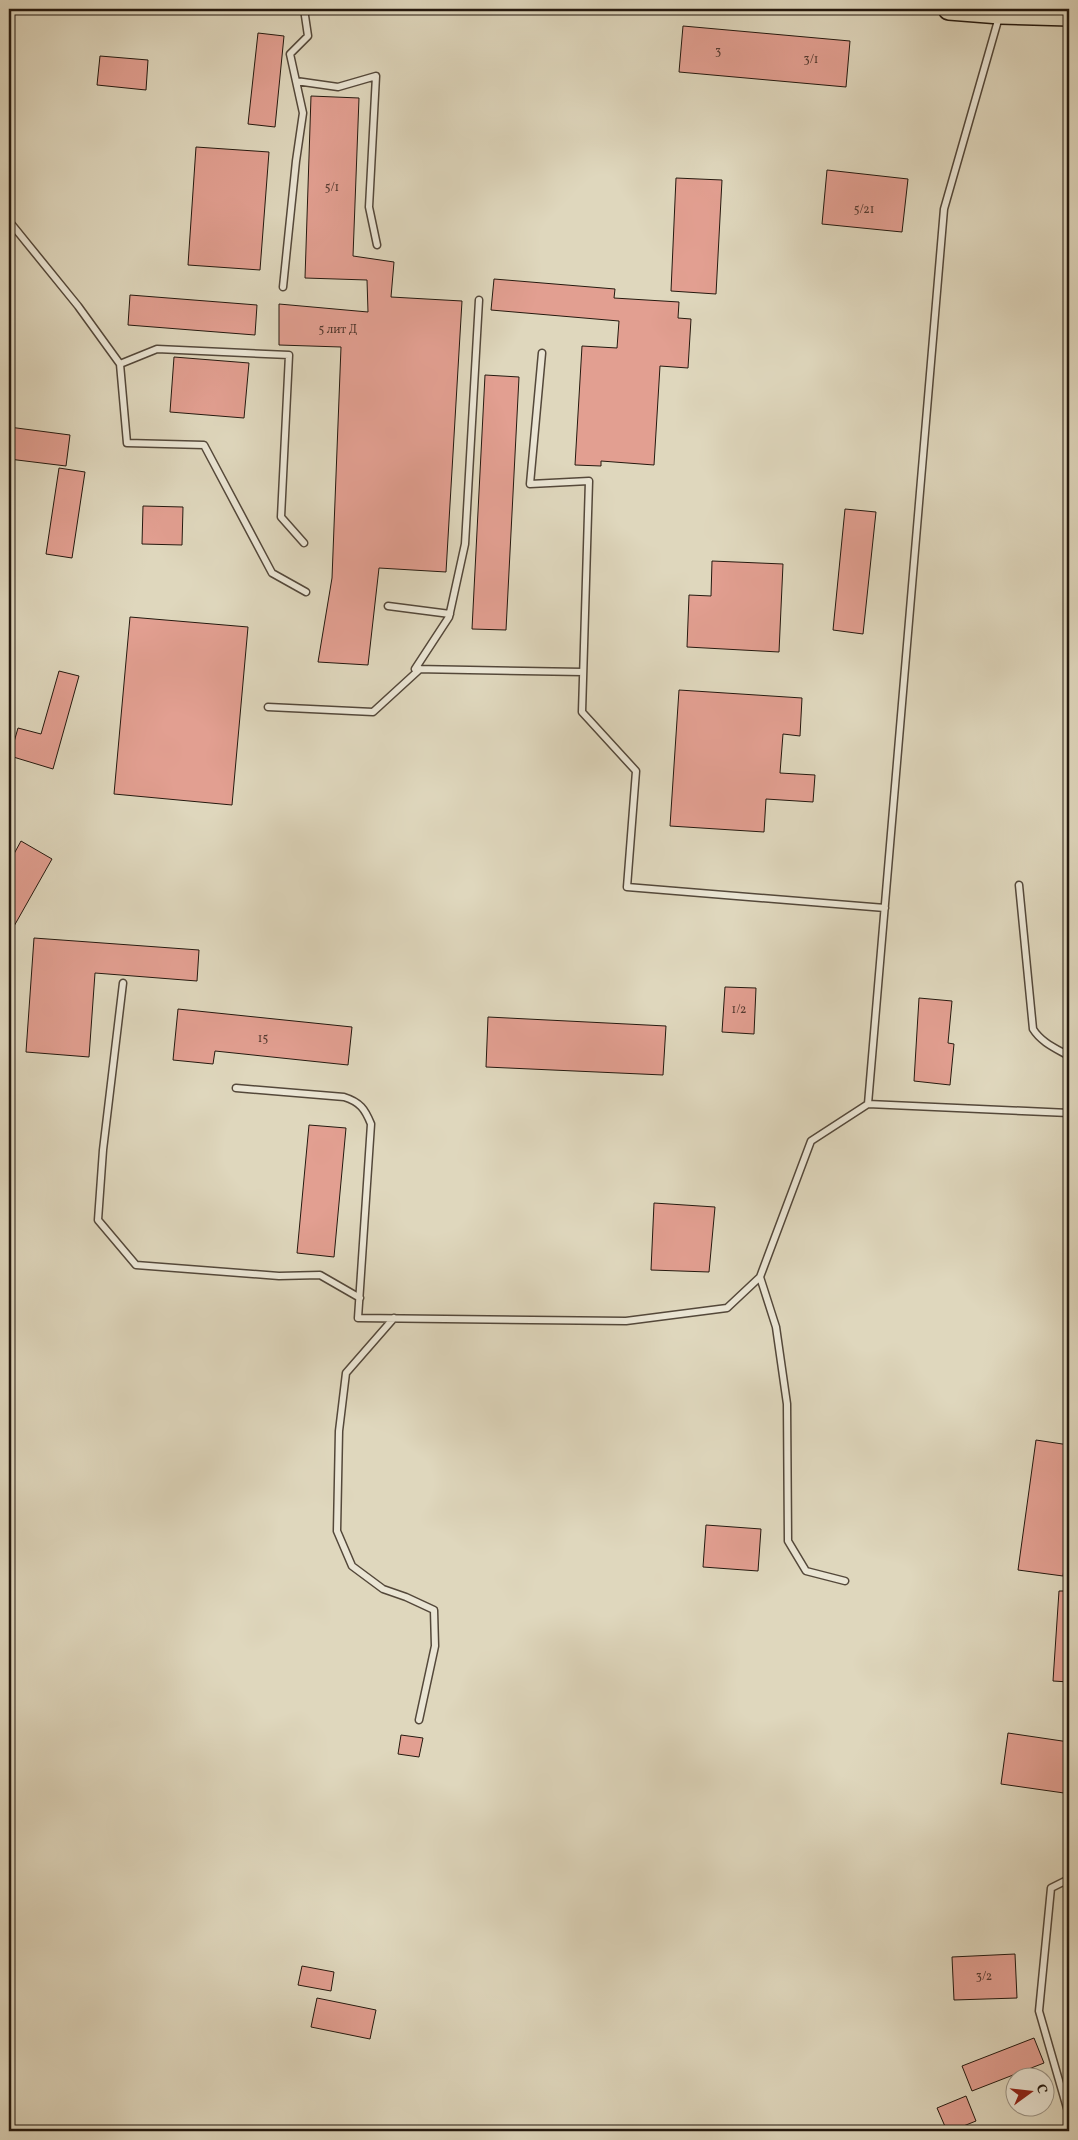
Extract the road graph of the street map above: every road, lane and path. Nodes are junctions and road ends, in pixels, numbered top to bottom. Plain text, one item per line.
1 (304, 9) edge
2 (949, 9) edge
3 (1000, 13) junction
4 (1069, 16) edge
5 (296, 81) junction
6 (9, 221) edge
7 (376, 245) dead end
8 (283, 287) dead end
9 (479, 300) dead end
10 (542, 352) dead end
11 (120, 364) junction
12 (304, 543) dead end
13 (306, 592) dead end
14 (388, 606) dead end
15 (450, 614) junction
16 (420, 669) junction
17 (583, 672) junction
18 (268, 707) dead end
19 (1019, 885) dead end
20 (885, 908) junction
21 (123, 983) dead end
22 (1069, 1056) edge
23 (236, 1088) dead end
24 (868, 1104) junction
25 (1069, 1113) edge
26 (760, 1278) junction
27 (360, 1298) junction
28 (394, 1318) junction
29 (845, 1582) dead end
30 (419, 1720) dead end
31 (1069, 1879) edge
32 (1069, 2114) edge

1 - 5 lane
2 - 3 main road
3 - 4 main road
3 - 20 lane
5 - 7 lane
5 - 8 lane
6 - 11 lane
9 - 15 lane
10 - 17 lane
11 - 12 lane
11 - 13 lane
14 - 15 lane
15 - 16 lane
16 - 17 lane
16 - 18 lane
17 - 20 lane
19 - 22 lane
20 - 24 lane
21 - 27 lane
23 - 27 lane
24 - 25 lane
24 - 26 lane
26 - 28 lane
26 - 29 lane
27 - 28 lane
28 - 30 lane
31 - 32 lane

